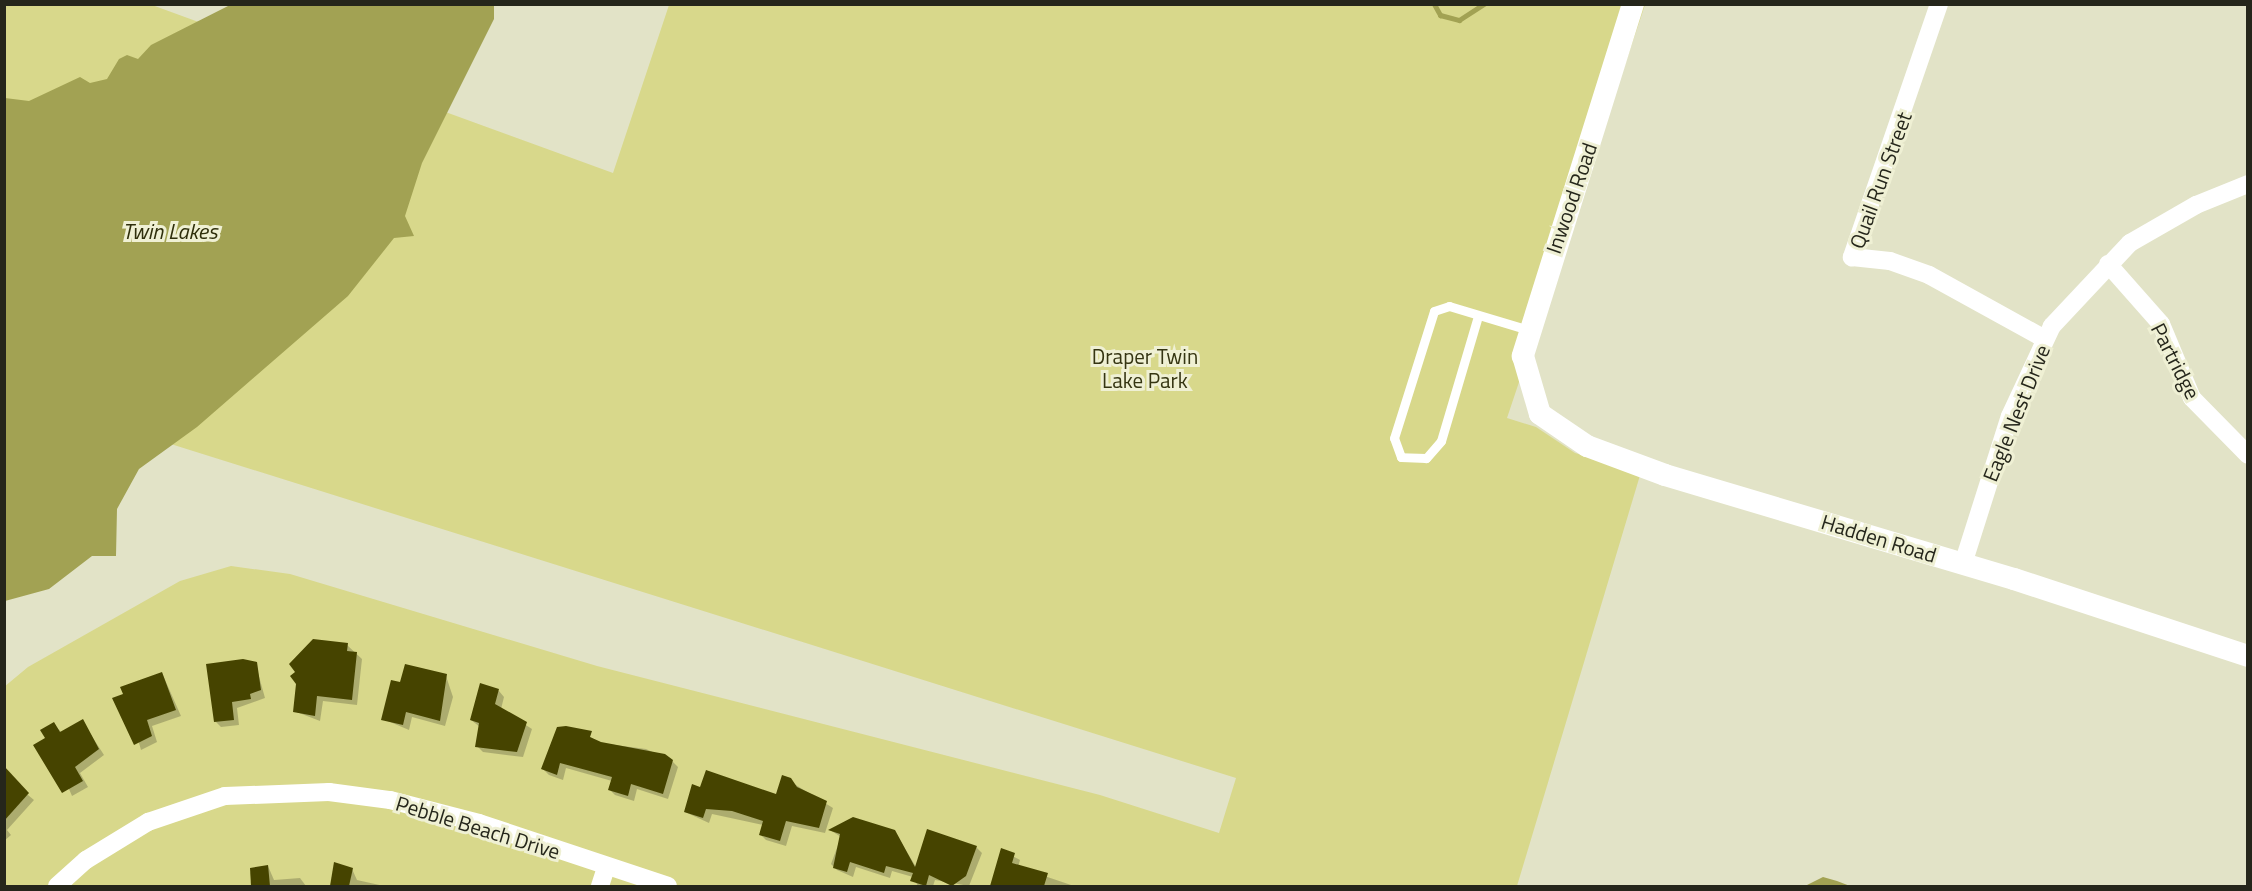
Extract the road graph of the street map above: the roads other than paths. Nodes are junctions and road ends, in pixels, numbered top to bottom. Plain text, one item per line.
1 (1633, 4) edge
2 (1940, 4) edge
3 (2247, 184) edge
4 (2108, 264) junction
5 (1479, 316) junction
6 (1529, 330) junction
7 (2045, 339) junction
8 (1530, 393) joint
9 (2247, 455) edge
10 (1963, 564) junction
11 (2247, 656) edge
12 (606, 868) junction
13 (57, 886) edge
14 (600, 886) edge
15 (668, 886) edge

1 - 6 street, Inwood Road
2 - 7 street, Quail Run Street
3 - 4 street, Eagle Nest Drive
4 - 7 street, Eagle Nest Drive
4 - 9 street, Partridge
5 - 5 lane
5 - 6 lane
6 - 8 street, Inwood Road
7 - 10 street, Eagle Nest Drive
8 - 10 street, Hadden Road
10 - 11 street, Hadden Road
12 - 13 street, Pebble Beach Drive
12 - 14 street
12 - 15 street, Pebble Beach Drive

